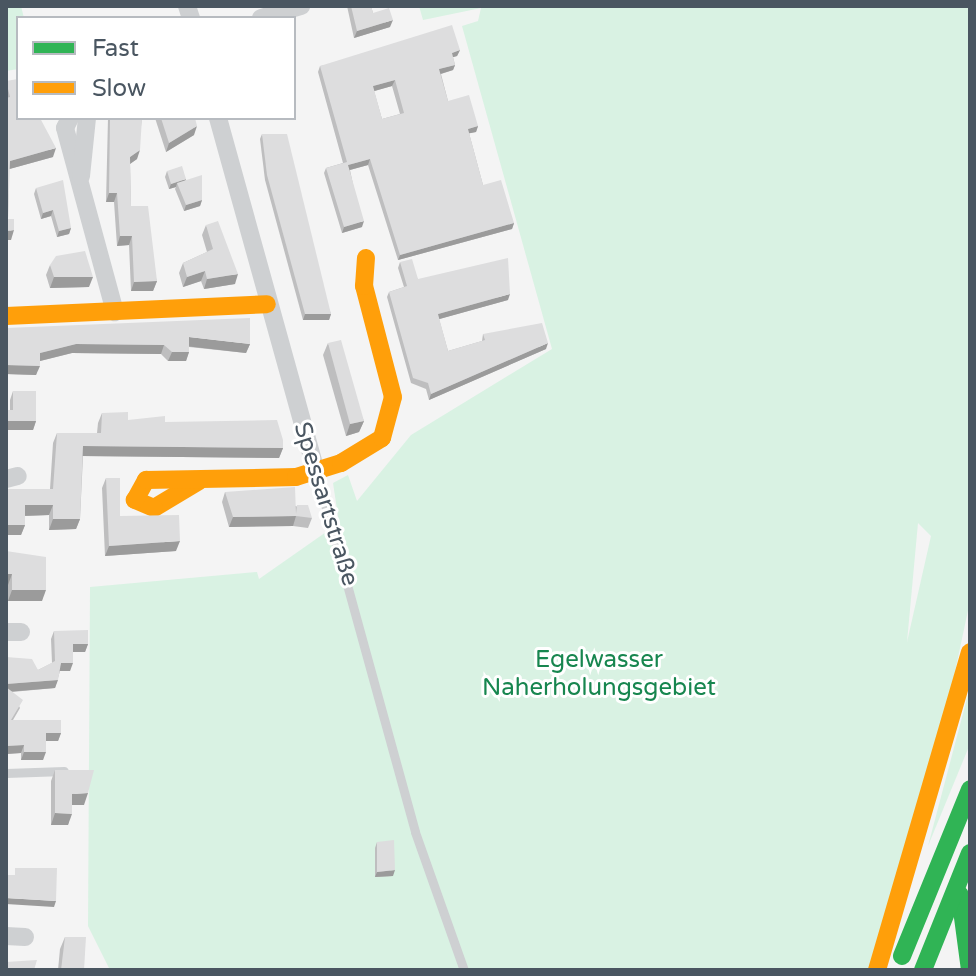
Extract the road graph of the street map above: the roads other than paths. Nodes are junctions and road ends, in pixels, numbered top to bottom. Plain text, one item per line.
1 (301, 6) edge
2 (264, 13) edge
3 (69, 120) edge
4 (87, 120) edge
5 (219, 120) edge
6 (80, 179) junction
7 (366, 258) dead end
8 (267, 304) junction
9 (115, 312) junction
10 (6, 316) edge
11 (316, 472) junction
12 (199, 481) dead end
13 (970, 652) edge
14 (81, 771) edge
15 (6, 773) edge
16 (970, 789) edge
17 (970, 853) edge
18 (960, 876) junction
19 (464, 970) edge
20 (877, 970) edge
21 (897, 970) edge
22 (923, 970) edge
23 (970, 970) edge

1 - 2 street
3 - 6 street
4 - 6 street
5 - 8 street, Spessartstraße
6 - 9 street
7 - 11 main road
8 - 9 main road
8 - 11 street, Spessartstraße
9 - 10 main road
11 - 12 main road
11 - 19 lane, Spessartstraße
13 - 20 main road
14 - 15 lane
16 - 21 main road
17 - 18 main road
18 - 22 main road
18 - 23 main road

